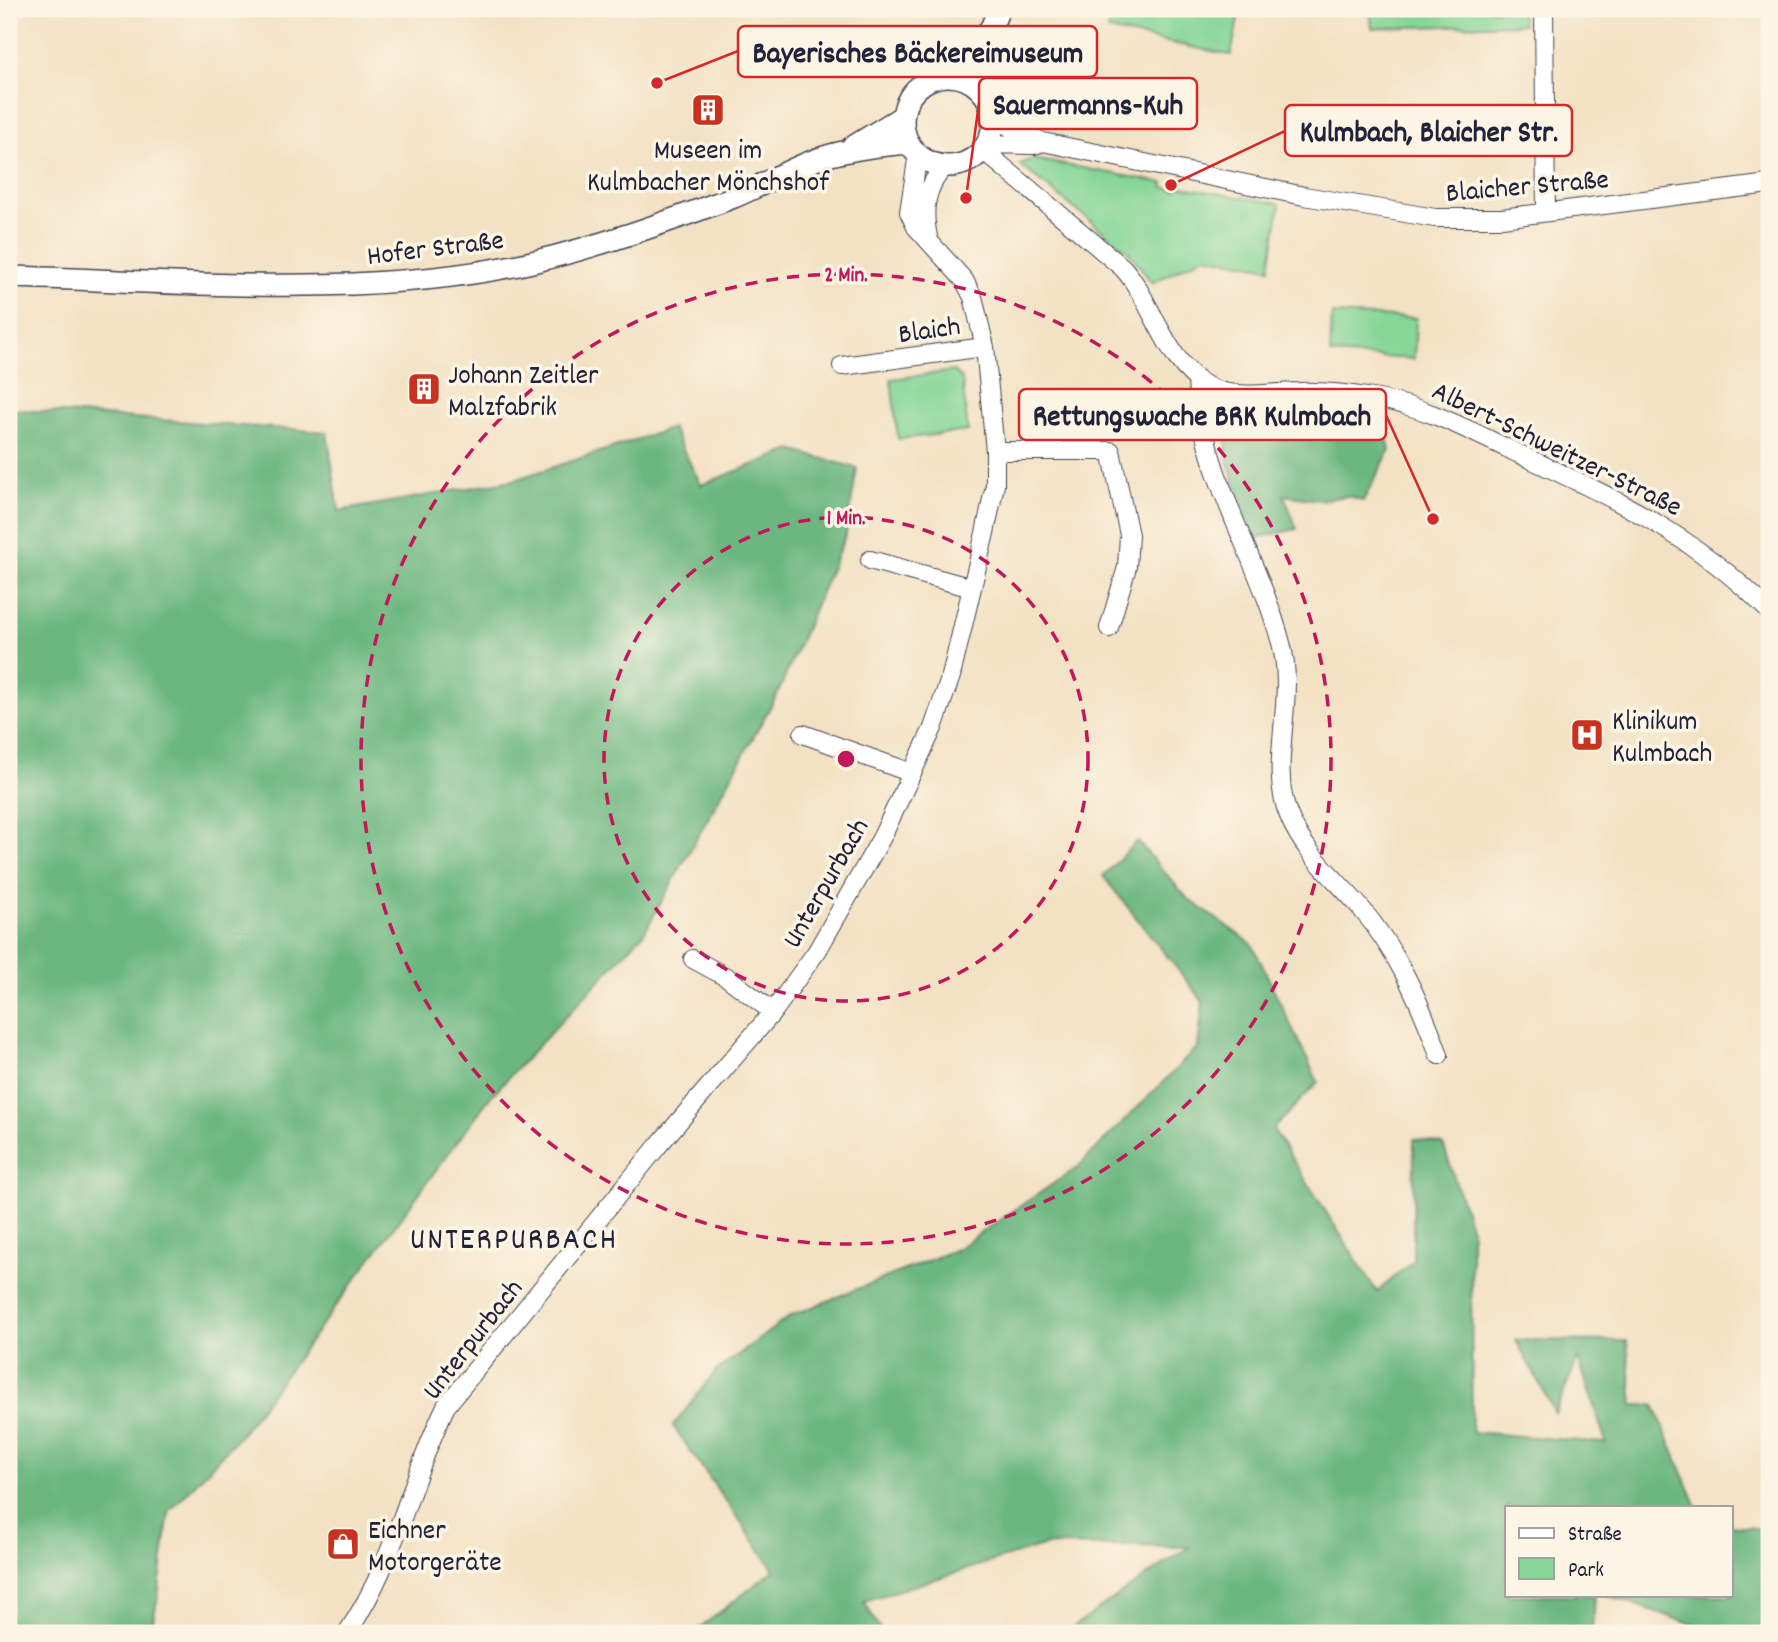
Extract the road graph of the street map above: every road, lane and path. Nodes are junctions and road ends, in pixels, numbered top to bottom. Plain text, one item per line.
1 (1544, 9) edge
2 (995, 18) edge
3 (947, 76) junction
4 (980, 89) junction
5 (903, 116) junction
6 (993, 116) junction
7 (1043, 142) junction
8 (985, 147) junction
9 (913, 149) junction
10 (848, 150) junction
11 (945, 166) junction
12 (1769, 184) edge
13 (1546, 212) junction
14 (929, 241) junction
15 (9, 277) edge
16 (985, 347) junction
17 (842, 366) dead end
18 (1197, 378) junction
19 (995, 451) junction
20 (870, 560) dead end
21 (972, 588) junction
22 (1769, 611) edge
23 (1109, 628) dead end
24 (803, 734) dead end
25 (912, 773) junction
26 (693, 959) dead end
27 (773, 1012) junction
28 (1438, 1055) dead end
29 (347, 1633) edge

1 - 13 street
2 - 3 street
2 - 4 street
3 - 4 street
3 - 5 street
4 - 6 street
5 - 9 street
5 - 10 street, Hofer Straße
6 - 7 street, Blaicher Straße
6 - 8 street
7 - 8 street, Blaicher Straße
7 - 13 street, Blaicher Straße
8 - 11 street
8 - 18 street, Albert-Schweitzer-Straße
9 - 10 street, Hofer Straße
9 - 11 street
9 - 14 street, Blaich
10 - 15 street, Hofer Straße
11 - 14 street
12 - 13 street, Blaicher Straße
14 - 16 street, Blaich
16 - 17 street, Blaich
16 - 19 street, Unterpurbach
18 - 22 street, Albert-Schweitzer-Straße
18 - 28 street
19 - 21 street, Unterpurbach
19 - 23 street
20 - 21 street
21 - 25 street, Unterpurbach
24 - 25 street
25 - 27 street, Unterpurbach
26 - 27 street
27 - 29 street, Unterpurbach

